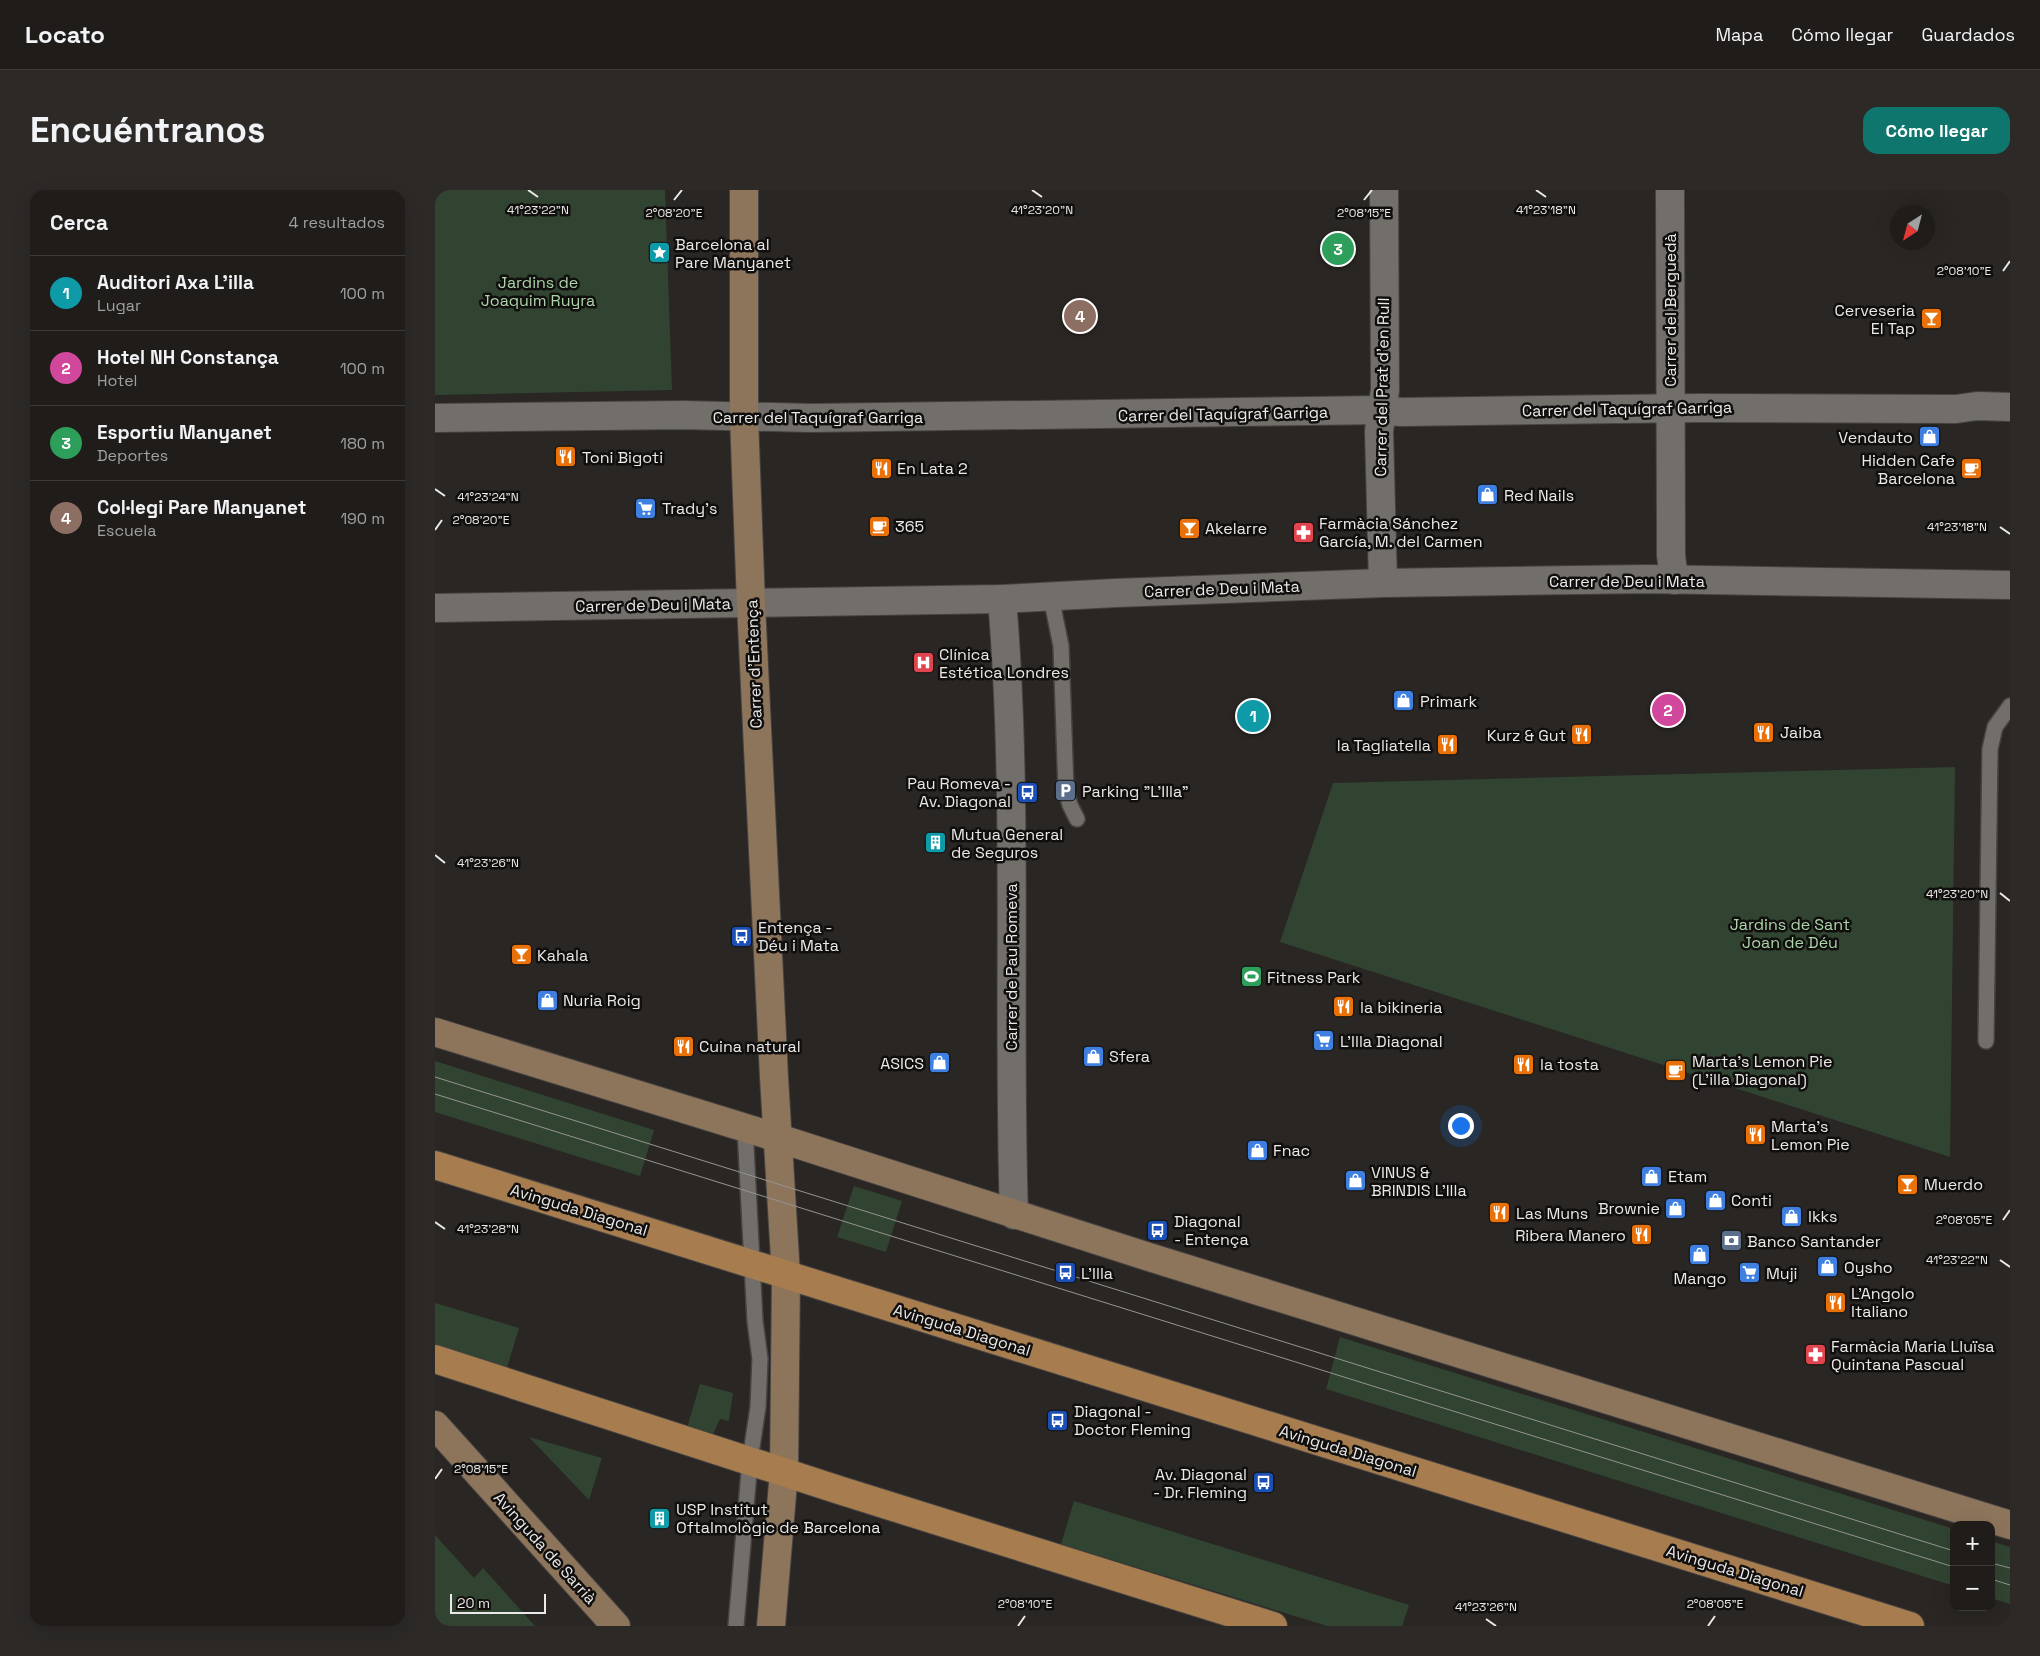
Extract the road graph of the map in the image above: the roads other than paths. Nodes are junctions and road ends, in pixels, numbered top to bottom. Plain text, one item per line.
1 (744, 190) edge
2 (1384, 190) edge
3 (1670, 190) edge
4 (2010, 407) edge
5 (1671, 409) junction
6 (1381, 410) junction
7 (744, 417) junction
8 (435, 418) edge
9 (1674, 580) junction
10 (1383, 583) junction
11 (2010, 585) edge
12 (1051, 597) junction
13 (1002, 599) junction
14 (751, 604) junction
15 (435, 608) edge
16 (2010, 706) edge
17 (1077, 819) dead end
18 (435, 1032) edge
19 (1986, 1042) dead end
20 (745, 1128) junction
21 (778, 1138) junction
22 (435, 1165) edge
23 (1015, 1215) junction
24 (752, 1264) junction
25 (786, 1275) junction
26 (435, 1360) edge
27 (435, 1425) edge
28 (750, 1460) junction
29 (784, 1471) junction
30 (2010, 1525) edge
31 (616, 1626) edge
32 (737, 1626) edge
33 (771, 1626) edge
34 (1273, 1626) edge
35 (1910, 1626) edge

1 - 7 main road, Carrer d'Entença
2 - 6 street, Carrer del Prat d'en Rull
3 - 5 street, Carrer del Berguedà
4 - 5 street, Carrer del Taquígraf Garriga
5 - 6 street, Carrer del Taquígraf Garriga
5 - 9 street, Carrer del Berguedà
6 - 7 street, Carrer del Taquígraf Garriga
6 - 10 street, Carrer del Prat d'en Rull
7 - 8 street, Carrer del Taquígraf Garriga
7 - 14 main road, Carrer d'Entença
9 - 10 street, Carrer de Deu i Mata
9 - 11 street, Carrer de Deu i Mata
10 - 12 street, Carrer de Deu i Mata
12 - 13 street, Carrer de Deu i Mata
12 - 17 lane
13 - 14 street, Carrer de Deu i Mata
13 - 23 street, Carrer de Pau Romeva
14 - 15 street, Carrer de Deu i Mata
14 - 21 main road, Carrer d'Entença
16 - 19 lane
18 - 20 main road
20 - 21 main road
20 - 24 lane
21 - 23 main road
21 - 25 main road
22 - 24 main road, Avinguda Diagonal
23 - 30 main road
24 - 25 main road, Avinguda Diagonal
24 - 28 lane
25 - 29 main road
25 - 35 main road, Avinguda Diagonal
26 - 28 main road
27 - 31 main road, Avinguda de Sarrià
28 - 29 main road
28 - 32 lane
29 - 33 main road
29 - 34 main road

